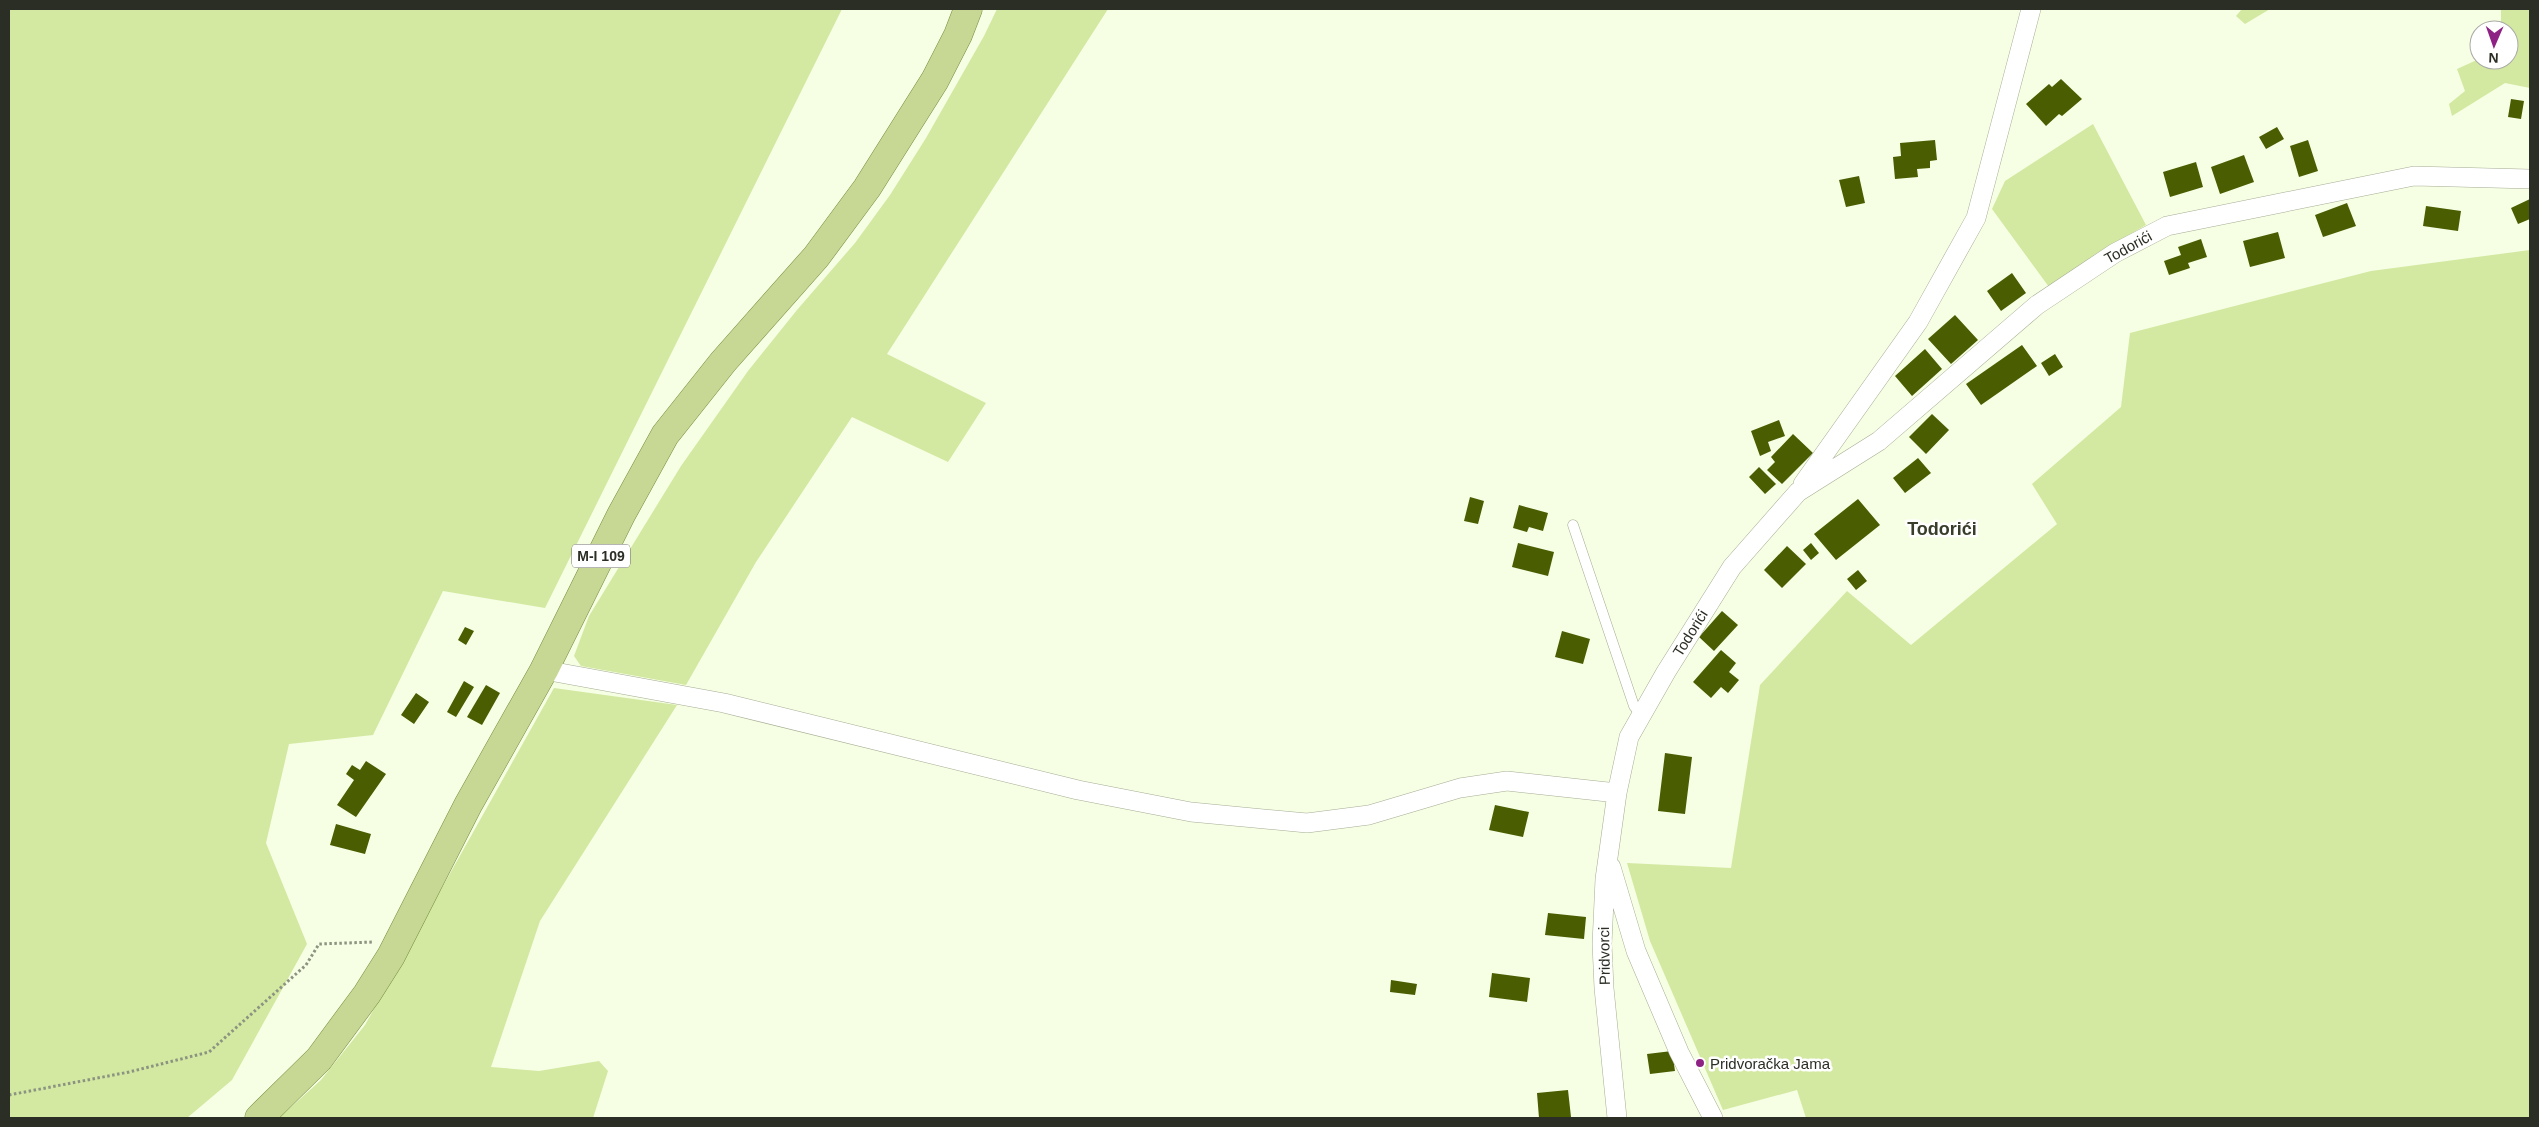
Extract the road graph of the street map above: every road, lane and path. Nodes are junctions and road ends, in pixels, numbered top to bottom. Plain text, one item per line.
1 (968, 9) edge
2 (2031, 9) edge
3 (2530, 179) edge
4 (1798, 492) junction
5 (1573, 526) dead end
6 (544, 670) junction
7 (1640, 715) junction
8 (1618, 793) junction
9 (1608, 858) junction
10 (374, 942) dead end
11 (9, 1095) edge
12 (259, 1118) edge
13 (1617, 1118) edge
14 (1713, 1118) edge

1 - 6 main road, M-I 109
2 - 4 street, Todorići
3 - 4 street, Todorići
4 - 7 street, Todorići
5 - 7 lane
6 - 8 street
6 - 12 main road, M-I 109
7 - 8 street, Todorići
8 - 9 street, Pridvorci
9 - 13 street, Pridvorci
9 - 14 street
10 - 11 path

